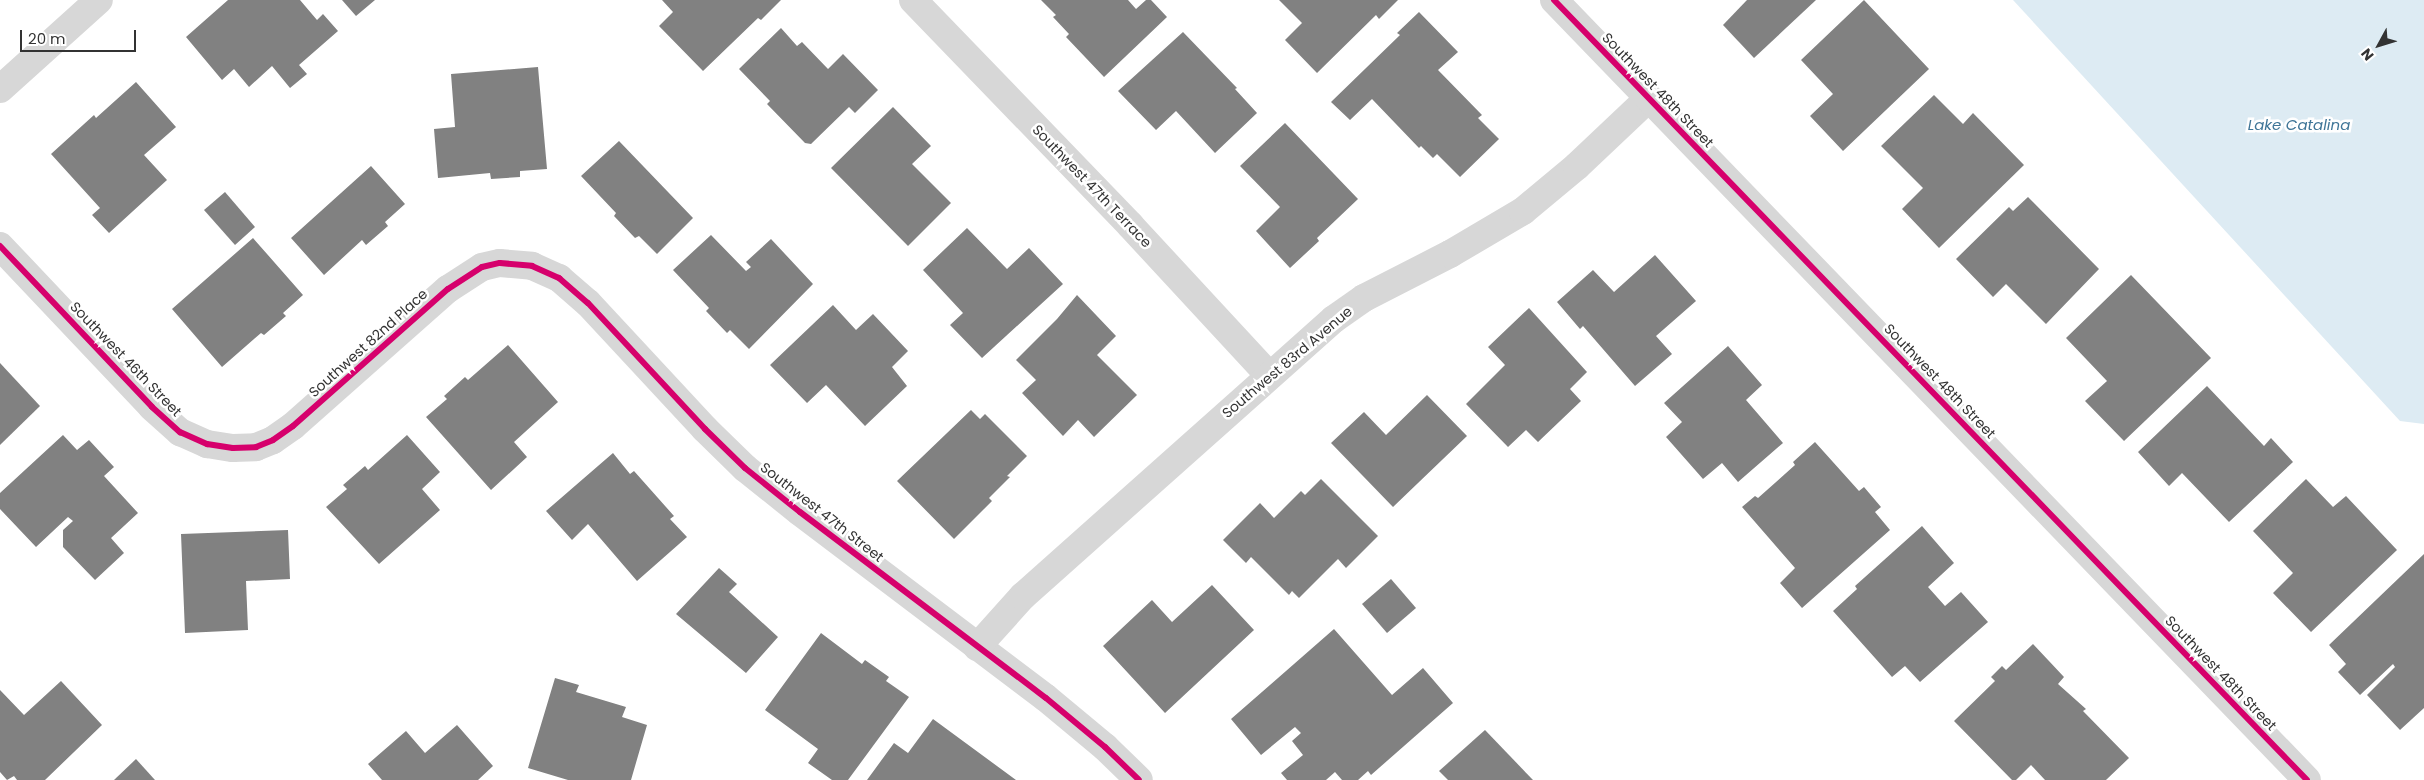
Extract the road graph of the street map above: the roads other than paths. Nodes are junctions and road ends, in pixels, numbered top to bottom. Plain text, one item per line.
1 (99, 0) edge
2 (913, 0) edge
3 (1554, 0) edge
4 (0, 90) edge
5 (1649, 98) junction
6 (0, 246) edge
7 (500, 263) joint
8 (1269, 375) junction
9 (256, 447) joint
10 (977, 647) junction
11 (1140, 780) edge
12 (2307, 780) edge

1 - 4 street
2 - 8 street, Southwest 47th Terrace
3 - 5 street, Southwest 48th Street
5 - 8 street, Southwest 83rd Avenue
5 - 12 street, Southwest 48th Street
6 - 9 street, Southwest 46th Street
7 - 9 street, Southwest 82nd Place
7 - 10 street, Southwest 47th Street
8 - 10 street, Southwest 83rd Avenue
10 - 11 street, Southwest 47th Street

